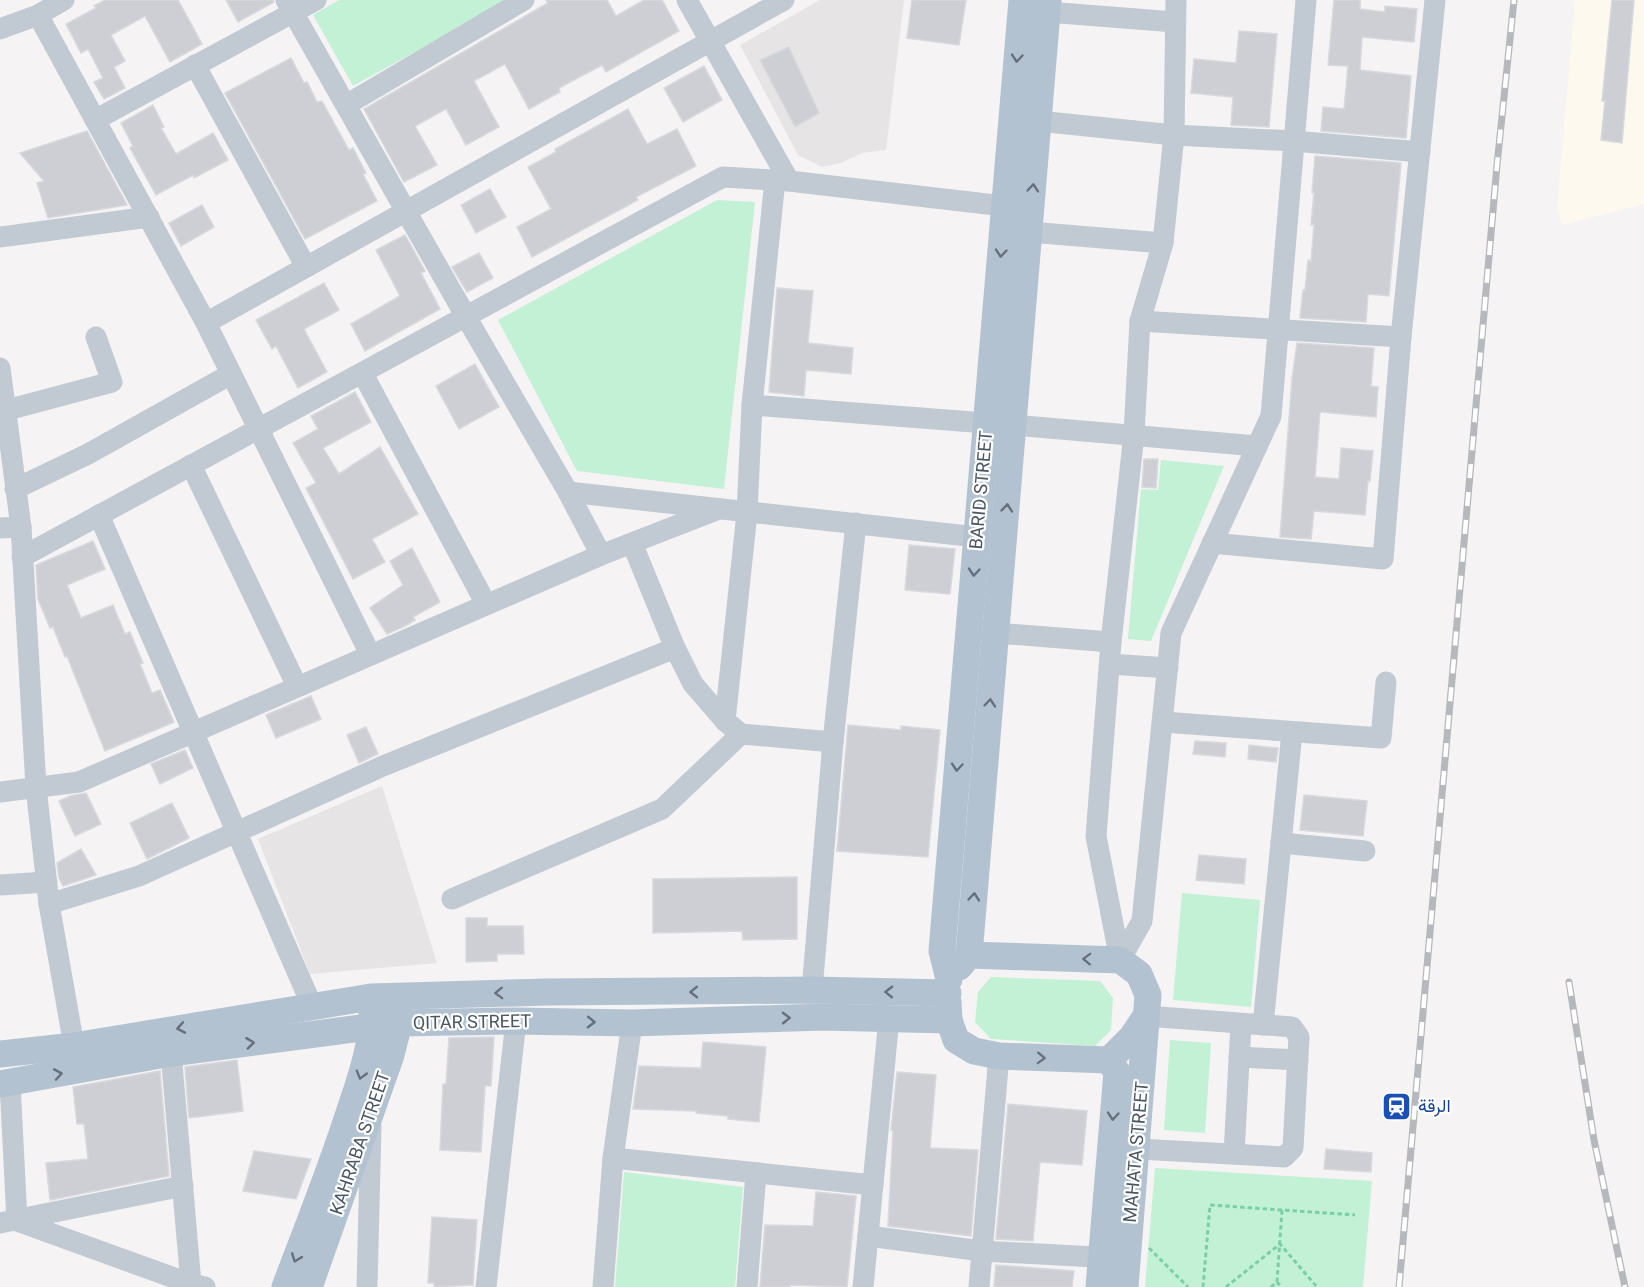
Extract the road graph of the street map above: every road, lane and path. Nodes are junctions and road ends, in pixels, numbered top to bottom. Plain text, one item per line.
1 (64, 0) edge
2 (316, 0) edge
3 (525, 0) edge
4 (687, 0) edge
5 (784, 0) edge
6 (1022, 0) edge
7 (1176, 0) edge
8 (1306, 0) edge
9 (1435, 0) edge
10 (1048, 6) edge
11 (289, 7) edge
12 (38, 15) junction
13 (1175, 22) junction
14 (0, 28) edge
15 (710, 41) junction
16 (195, 65) junction
17 (346, 105) junction
18 (95, 120) junction
19 (1038, 121) junction
20 (1174, 135) junction
21 (1294, 141) junction
22 (1420, 152) junction
23 (782, 180) junction
24 (1004, 206) junction
25 (405, 211) junction
26 (149, 217) junction
27 (1029, 232) junction
28 (0, 237) edge
29 (1163, 243) junction
30 (306, 267) junction
31 (465, 315) junction
32 (1140, 321) junction
33 (206, 322) junction
34 (1278, 328) junction
35 (96, 337) dead end
36 (1401, 337) junction
37 (0, 368) edge
38 (231, 374) junction
39 (363, 374) junction
40 (752, 405) junction
41 (3, 410) edge
42 (986, 423) junction
43 (1014, 424) junction
44 (259, 430) junction
45 (1134, 434) junction
46 (1257, 446) junction
47 (191, 465) junction
48 (15, 489) junction
49 (568, 492) junction
50 (719, 509) junction
51 (747, 513) junction
52 (99, 515) junction
53 (856, 523) junction
54 (10, 528) edge
55 (976, 537) junction
56 (632, 543) junction
57 (1212, 543) junction
58 (602, 555) junction
59 (22, 557) junction
60 (486, 604) junction
61 (996, 633) junction
62 (1112, 642) junction
63 (675, 648) junction
64 (370, 654) junction
65 (1110, 664) junction
66 (1168, 668) junction
67 (1386, 682) dead end
68 (297, 686) junction
69 (1162, 722) junction
70 (733, 728) junction
71 (192, 732) junction
72 (1292, 732) junction
73 (833, 742) junction
74 (36, 786) junction
75 (0, 792) edge
76 (235, 831) junction
77 (1281, 843) junction
78 (1365, 851) dead end
79 (47, 882) junction
80 (0, 885) edge
81 (452, 899) dead end
82 (49, 904) junction
83 (969, 955) junction
84 (1120, 960) junction
85 (812, 990) junction
86 (548, 992) junction
87 (653, 993) junction
88 (398, 996) junction
89 (371, 997) junction
90 (949, 997) junction
91 (312, 1006) junction
92 (1146, 1016) junction
93 (889, 1018) junction
94 (516, 1021) junction
95 (551, 1022) junction
96 (643, 1022) junction
97 (399, 1023) junction
98 (1241, 1024) junction
99 (1263, 1025) junction
100 (372, 1027) junction
101 (74, 1046) junction
102 (171, 1053) junction
103 (0, 1054) edge
104 (999, 1056) junction
105 (1239, 1056) junction
106 (1109, 1060) junction
107 (1298, 1060) junction
108 (5, 1084) edge
109 (371, 1113) junction
110 (1124, 1148) junction
111 (1234, 1154) junction
112 (613, 1158) junction
113 (756, 1173) junction
114 (873, 1185) junction
115 (183, 1186) junction
116 (1282, 1210) junction
117 (1355, 1215) dead end
118 (8, 1222) edge
119 (868, 1236) junction
120 (1280, 1244) junction
121 (982, 1251) junction
122 (1124, 1253) junction
123 (1277, 1282) junction
124 (198, 1286) edge
125 (285, 1287) edge
126 (309, 1287) edge
127 (367, 1287) edge
128 (486, 1287) edge
129 (603, 1287) edge
130 (747, 1287) edge
131 (863, 1287) edge
132 (979, 1287) edge
133 (1099, 1287) edge
134 (1125, 1287) edge
135 (1188, 1287) edge
136 (1203, 1287) edge
137 (1226, 1287) edge
138 (1271, 1287) edge
139 (1281, 1287) edge
140 (1317, 1287) edge

1 - 12 street
2 - 11 street
3 - 17 street
4 - 15 street
5 - 15 street
6 -> 24 main road, BARID STREET
7 - 13 street
8 - 21 street
9 - 22 street
10 - 13 street
10 - 19 main road, BARID STREET
11 - 16 street
11 - 17 street
12 - 14 street
12 - 18 street
13 - 20 street
15 - 23 street
15 - 25 street
16 - 18 street
16 - 30 street
17 - 25 street
18 - 26 street
19 - 20 street
27 -> 19 main road, BARID STREET
20 - 21 street
20 - 29 street
21 - 22 street
21 - 34 street
22 - 36 street
23 - 24 street
23 - 31 street
23 - 40 street
24 -> 42 main road, BARID STREET
25 - 30 street
25 - 31 street
26 - 28 street
26 - 33 street
27 - 29 street
27 - 43 main road, BARID STREET
29 - 32 street
30 - 33 street
31 - 39 street
31 - 49 street
32 - 34 street
32 - 45 street
33 - 38 street
34 - 36 street
34 - 46 street
35 - 41 street
36 - 57 street
37 - 41 street
38 - 44 street
38 - 48 street
39 - 44 street
39 - 60 street
40 - 42 street
40 - 51 street
41 - 48 street
42 - 55 main road, BARID STREET
43 - 45 street
61 -> 43 main road, BARID STREET
44 - 47 street
44 - 64 street
45 - 46 street
45 - 62 street
46 - 57 street
47 - 52 street
47 - 68 street
48 - 54 street
49 - 50 street
49 - 58 street
50 - 51 street
50 - 56 street
51 - 53 street
51 - 70 street
52 - 59 street
52 - 71 street
53 - 55 street
53 - 73 street
54 - 59 street
55 -> 90 main road, BARID STREET
56 - 58 street
56 - 63 street
57 - 66 street
58 - 60 street
59 - 74 street
60 - 64 street
61 - 62 street
83 -> 61 main road, BARID STREET
62 - 65 street
63 - 70 street
63 - 76 street
64 - 68 street
65 - 66 street
65 - 84 street
66 - 69 street
67 - 72 street
68 - 71 street
69 - 72 street
69 - 84 street
70 - 73 street
70 - 81 street
71 - 74 street
71 - 76 street
72 - 77 street
73 - 85 street
74 - 75 street
74 - 79 street
76 - 82 street
76 - 91 street
77 - 78 street
77 - 99 street
79 - 80 street
79 - 82 street
82 - 101 street
84 -> 83 main road
83 - 90 main road
84 - 92 main road, MAHATA STREET
85 -> 87 main road, QITAR STREET
90 -> 85 main road, QITAR STREET
86 - 87 main road, QITAR STREET
86 -> 88 main road, QITAR STREET
86 - 95 main road
87 - 96 main road
88 - 89 main road, QITAR STREET
88 - 97 main road, KAHRABA STREET
89 - 91 main road, QITAR STREET
89 - 100 main road, KAHRABA STREET
90 - 93 main road, QITAR STREET
90 - 104 main road, BARID STREET
91 -> 101 main road, QITAR STREET
92 - 98 street
92 - 106 main road
92 - 110 main road, MAHATA STREET
96 -> 93 main road, QITAR STREET
93 - 114 street
94 - 95 main road, QITAR STREET
94 - 97 main road, QITAR STREET
94 - 128 street
95 -> 96 main road, QITAR STREET
96 - 112 street
97 - 100 main road, QITAR STREET
97 - 109 main road, KAHRABA STREET
98 - 99 street
98 - 105 street
99 - 107 street
102 -> 100 main road, QITAR STREET
100 -> 125 main road, KAHRABA STREET
101 - 103 main road, QITAR STREET
108 -> 102 main road, QITAR STREET
102 - 115 street
104 -> 106 main road
104 - 121 street
105 - 107 street
105 - 111 street
106 -> 110 main road, MAHATA STREET
107 - 111 street
108 - 118 street
109 - 126 main road, KAHRABA STREET
109 - 127 street
110 - 111 street
110 - 122 main road, MAHATA STREET
112 - 113 street
112 - 129 street
113 - 114 street
113 - 130 street
114 - 119 street
115 - 118 street
115 - 124 street
116 - 117 path
116 - 120 path
116 - 136 path
118 - 124 street
119 - 121 street
119 - 131 street
120 - 123 path
120 - 137 path
120 - 140 path
121 - 122 street
121 - 132 street
122 - 133 main road, MAHATA STREET
122 - 134 main road, MAHATA STREET
122 - 135 path
123 - 138 path
123 - 139 path

